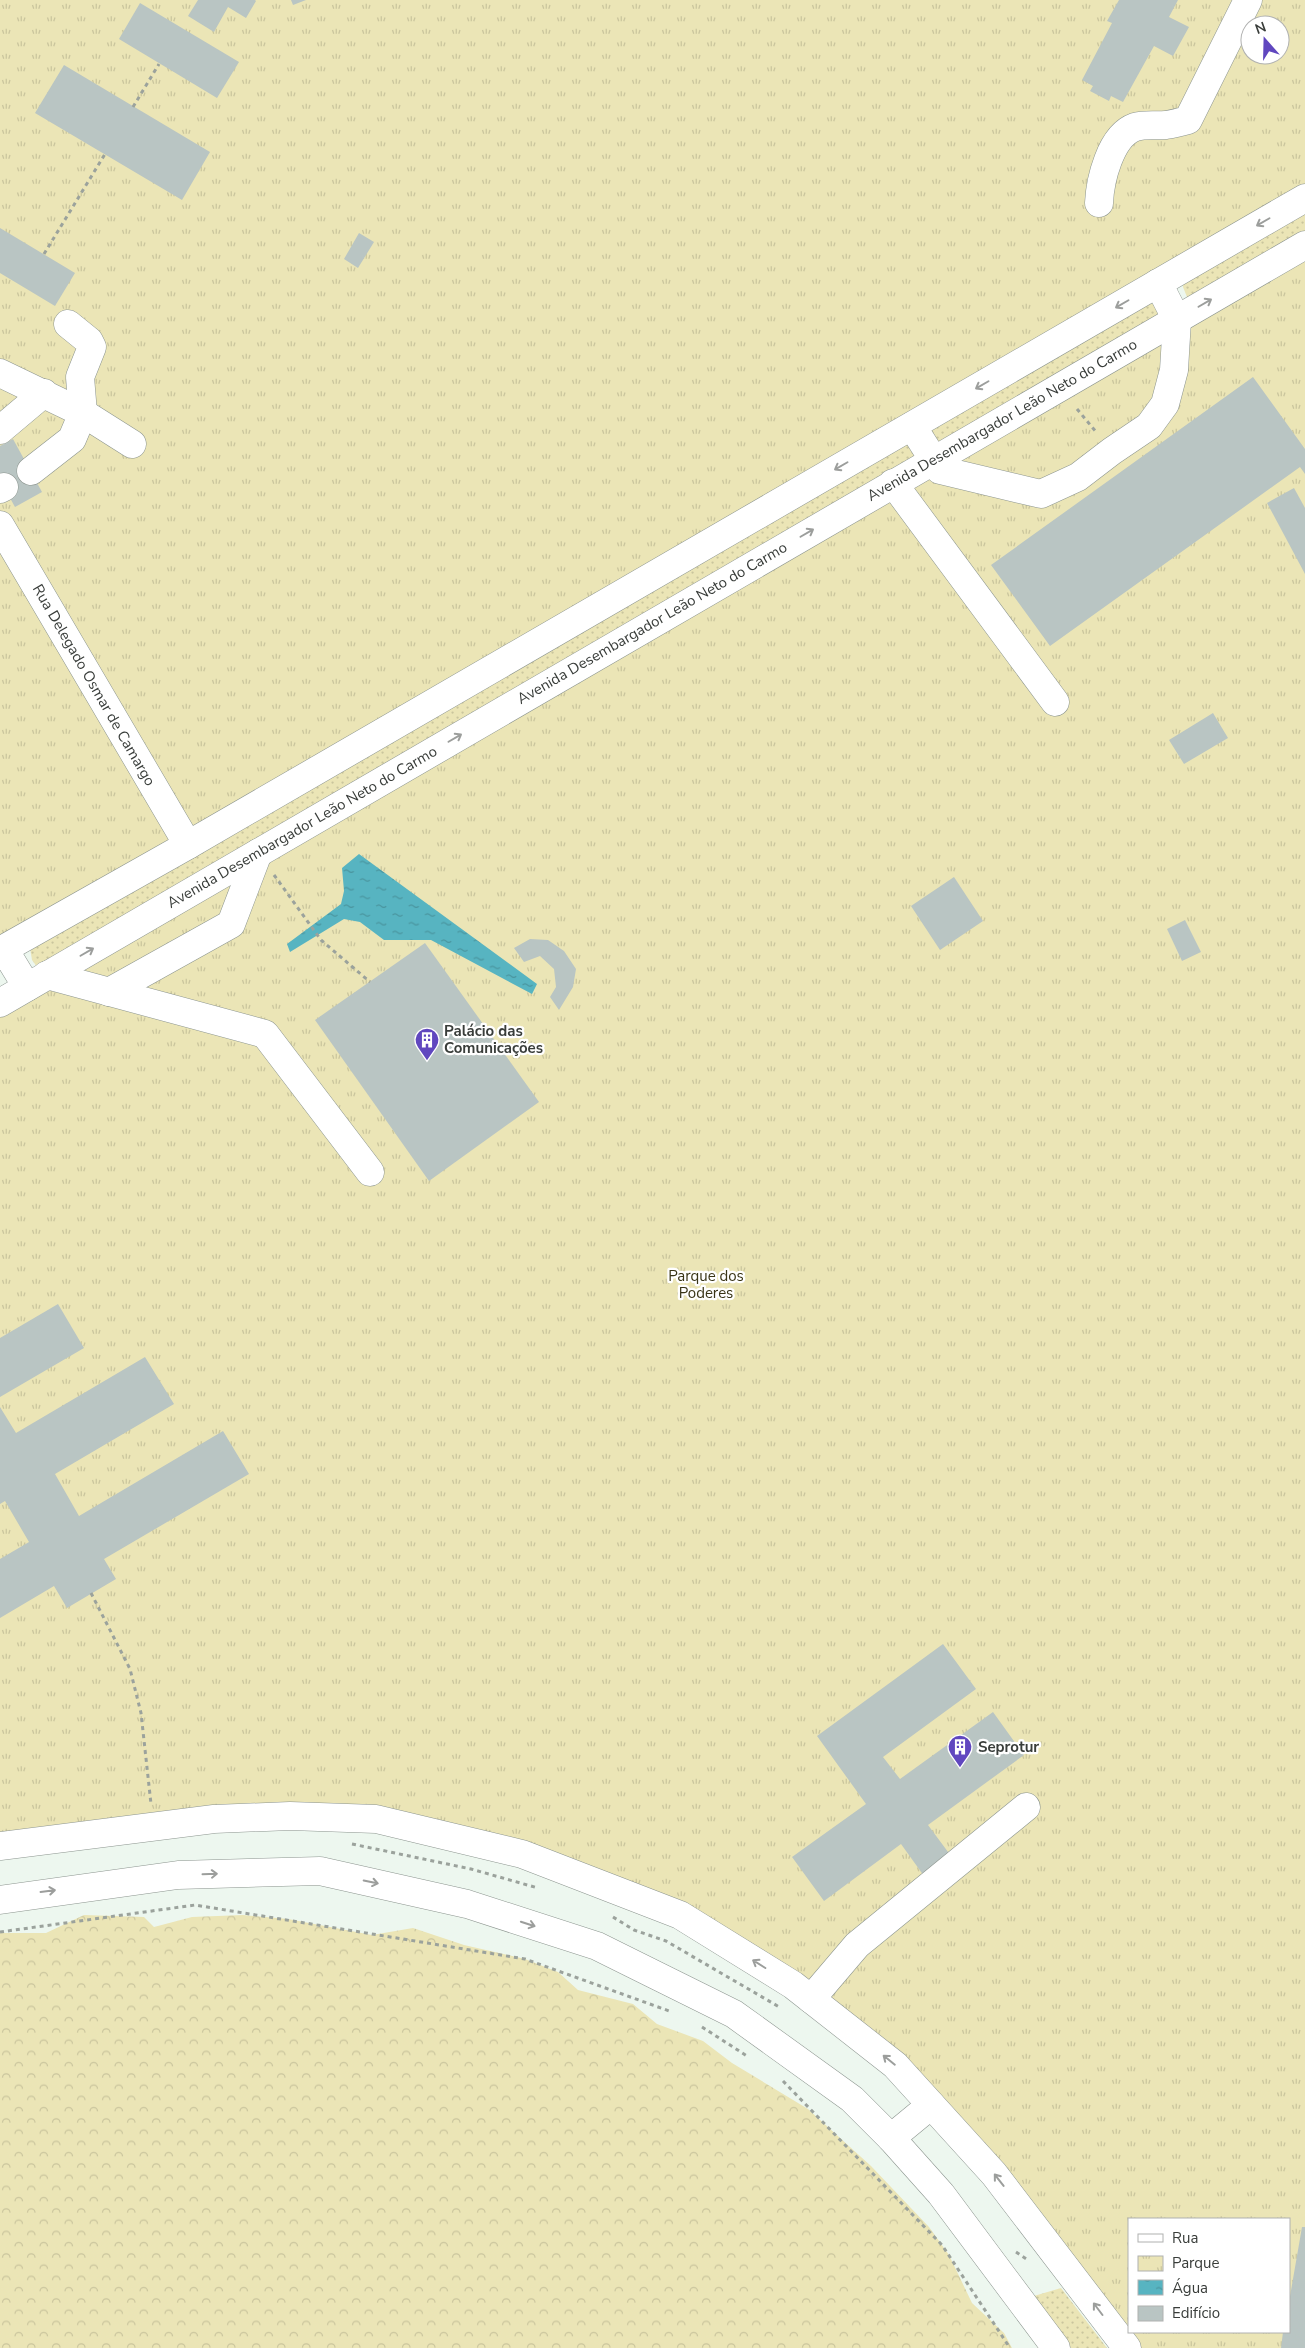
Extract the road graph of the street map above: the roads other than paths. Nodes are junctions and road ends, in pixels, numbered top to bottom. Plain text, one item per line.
1 (1248, 0) edge
2 (1305, 198) edge
3 (1100, 204) dead end
4 (1305, 245) edge
5 (1158, 283) junction
6 (1177, 320) junction
7 (68, 324) dead end
8 (0, 373) edge
9 (44, 393) junction
10 (83, 413) junction
11 (912, 426) junction
12 (0, 430) edge
13 (132, 444) dead end
14 (933, 460) junction
15 (31, 471) dead end
16 (893, 484) junction
17 (0, 525) edge
18 (1055, 702) dead end
19 (188, 845) junction
20 (258, 853) junction
21 (2, 950) edge
22 (37, 981) junction
23 (109, 992) junction
24 (0, 1003) edge
25 (370, 1172) dead end
26 (1026, 1807) dead end
27 (0, 1846) edge
28 (0, 1900) edge
29 (811, 1999) junction
30 (931, 2105) junction
31 (891, 2138) junction
32 (1056, 2348) edge
33 (1127, 2348) edge

1 - 3 main road
2 -> 5 main road
6 -> 4 main road, Avenida Desembargador Leão Neto do Carmo
5 - 6 main road
5 -> 11 main road
6 - 14 main road, Avenida Desembargador Leão Neto do Carmo
6 - 14 main road
7 - 10 main road
8 - 9 main road
9 - 10 main road
9 - 12 main road
10 - 13 main road
10 - 15 main road
11 - 14 main road
11 -> 19 main road
14 - 16 main road, Avenida Desembargador Leão Neto do Carmo
16 - 18 main road
20 -> 16 main road, Avenida Desembargador Leão Neto do Carmo
17 - 19 main road, Rua Delegado Osmar de Camargo
19 - 21 main road
22 -> 20 main road, Avenida Desembargador Leão Neto do Carmo
20 - 23 main road
21 - 22 main road
22 - 23 main road
22 - 24 main road, Avenida Desembargador Leão Neto do Carmo
23 - 25 main road
26 - 29 main road
29 -> 27 main road
28 -> 31 main road
30 -> 29 main road
30 - 31 main road
33 -> 30 main road
31 - 32 main road

